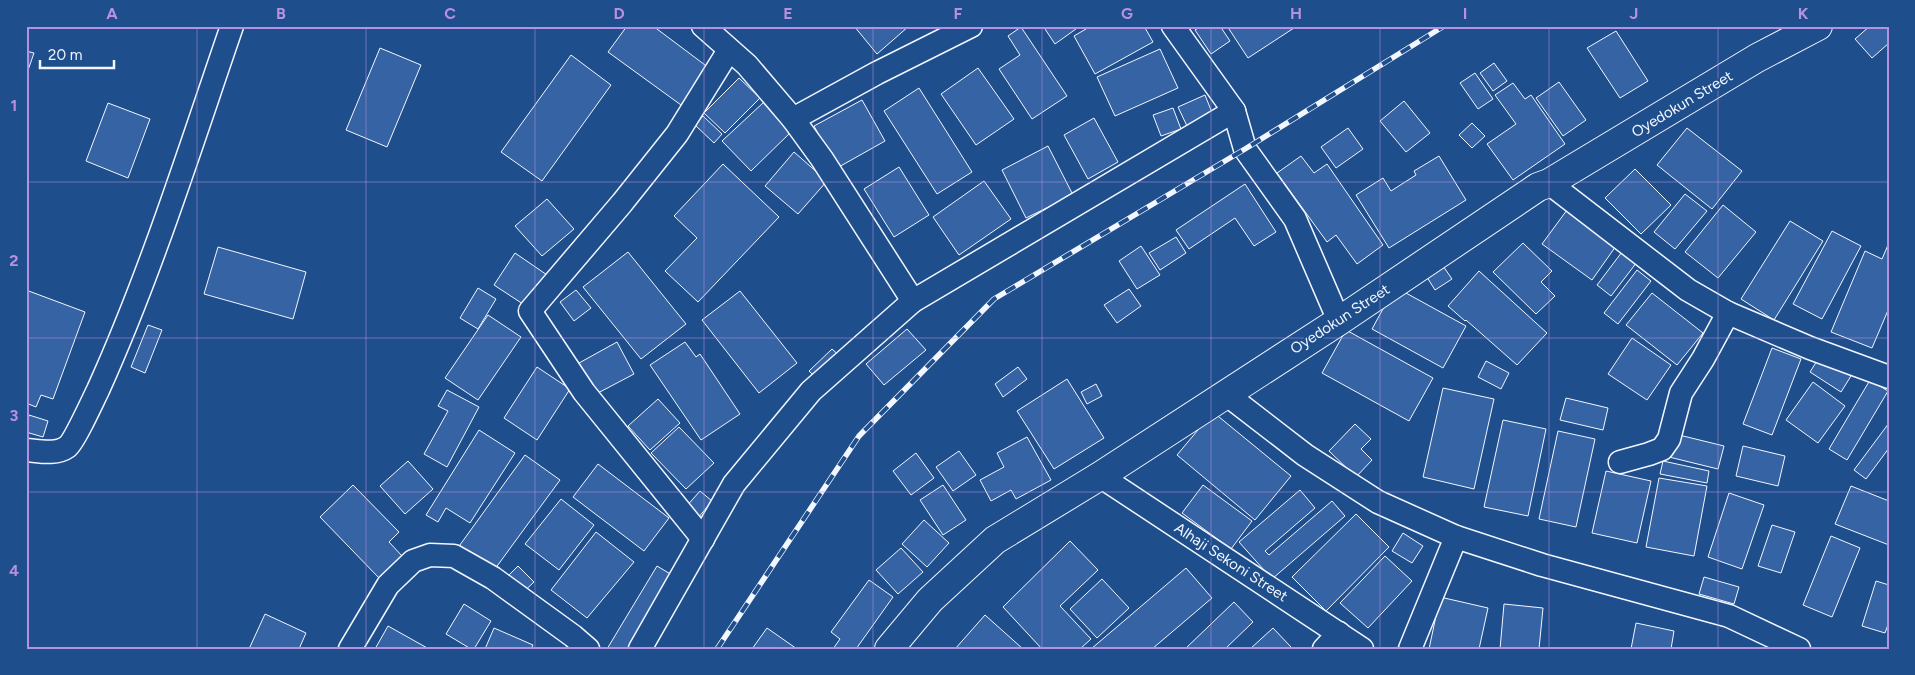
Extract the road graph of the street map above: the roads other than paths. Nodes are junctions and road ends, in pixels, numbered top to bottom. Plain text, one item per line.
1 (232, 26) edge
2 (703, 26) edge
3 (971, 26) edge
4 (1173, 26) edge
5 (1818, 26) edge
6 (729, 50) junction
7 (1234, 111) junction
8 (793, 120) junction
9 (1549, 183) junction
10 (913, 300) junction
11 (1728, 313) junction
12 (1339, 321) junction
13 (1889, 377) edge
14 (1226, 394) junction
15 (26, 450) edge
16 (1620, 462) dead end
17 (1100, 476) junction
18 (1456, 536) junction
19 (703, 539) junction
20 (1331, 641) edge
21 (350, 649) edge
22 (588, 649) edge
23 (640, 649) edge
24 (889, 649) edge
25 (1362, 649) edge
26 (1410, 649) edge
27 (1799, 649) edge

1 - 15 street
2 - 6 street
3 - 8 street
4 - 7 street
5 - 9 street, Oyedokun Street
6 - 8 street
6 - 19 street
7 - 10 street
7 - 12 street
8 - 10 street
9 - 11 street
9 - 12 street, Oyedokun Street
10 - 19 street
11 - 13 street
11 - 16 street
12 - 14 street, Oyedokun Street
14 - 17 street, Oyedokun Street
14 - 18 street
17 - 20 street, Alhaji Sekoni Street
17 - 24 street, Oyedokun Street
18 - 26 street
18 - 27 street
19 - 23 street
20 - 25 street, Alhaji Sekoni Street
21 - 22 street

